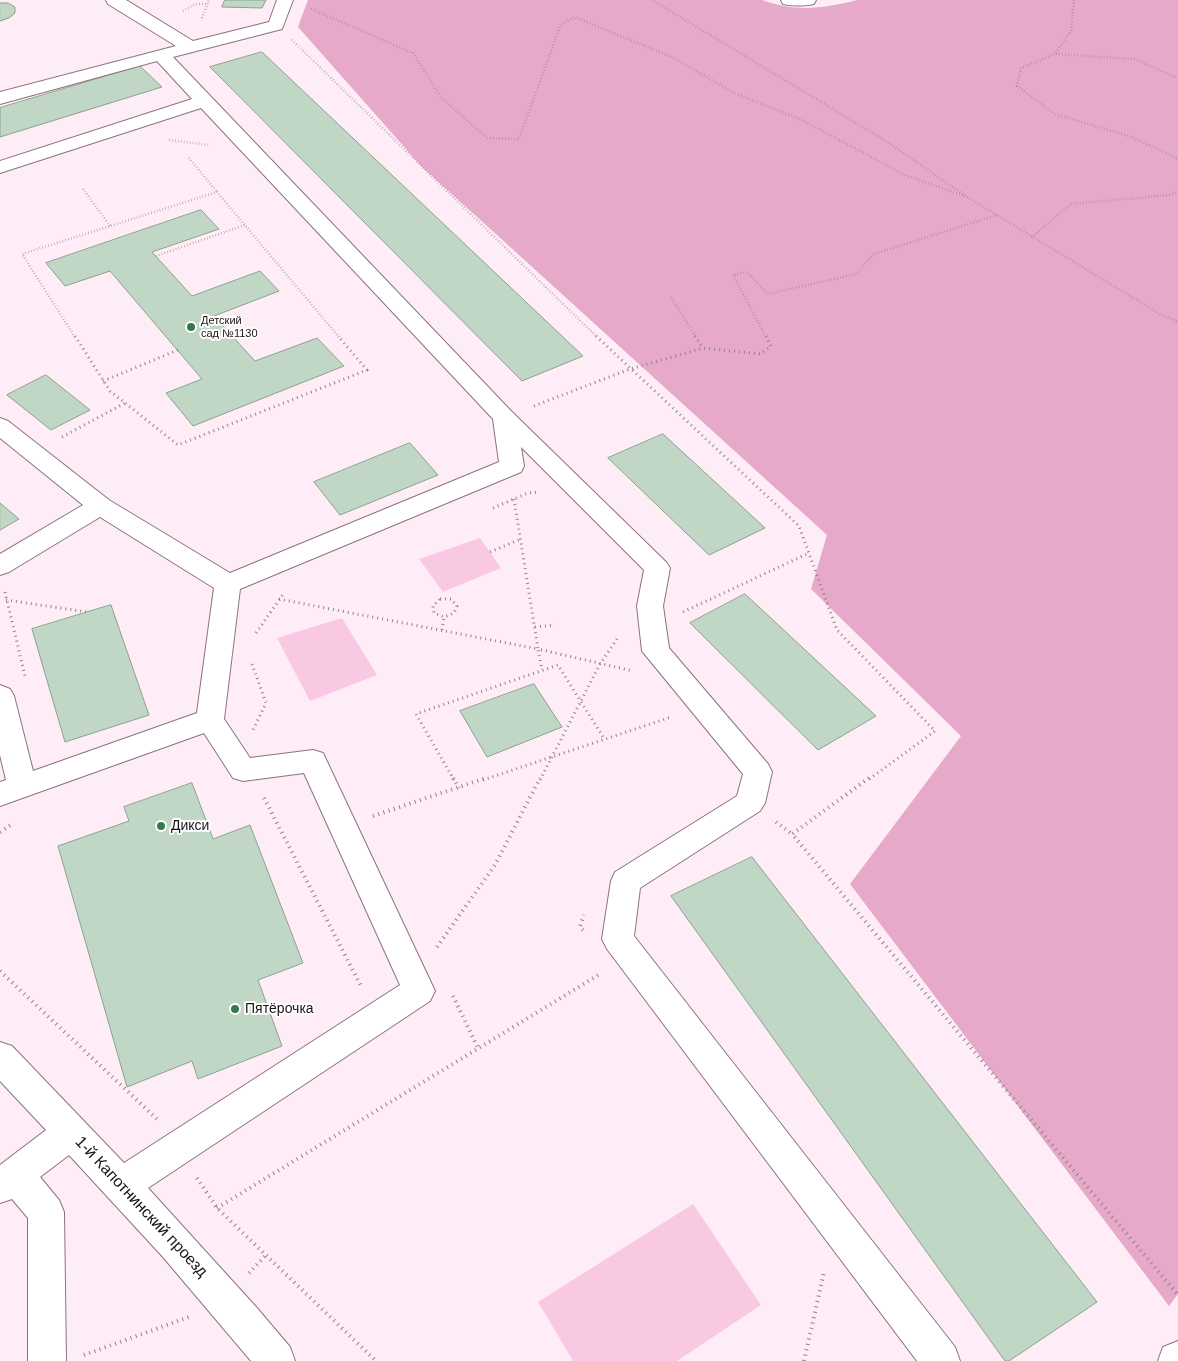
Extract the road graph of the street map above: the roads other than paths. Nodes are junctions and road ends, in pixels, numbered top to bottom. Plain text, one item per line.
1 (114, 0) edge
2 (285, 0) edge
3 (789, 0) edge
4 (808, 0) edge
5 (192, 48) junction
6 (161, 55) junction
7 (0, 98) edge
8 (204, 101) junction
9 (0, 167) edge
10 (504, 417) junction
11 (0, 426) edge
12 (100, 506) junction
13 (2, 577) edge
14 (228, 584) junction
15 (0, 696) edge
16 (210, 720) junction
17 (11, 790) edge
18 (0, 1057) edge
19 (71, 1132) junction
20 (8, 1181) edge
21 (122, 1186) junction
22 (62, 1359) edge
23 (276, 1361) edge
24 (941, 1361) edge

1 - 5 street
2 - 5 street
3 - 4 street
5 - 6 street
6 - 7 street
6 - 8 street
8 - 9 street
8 - 10 street
10 - 14 street
10 - 24 street
11 - 12 street
12 - 13 street
12 - 14 street
14 - 16 street
15 - 17 street
16 - 17 street
16 - 21 street
18 - 19 street, 1-й Капотнинский проезд
19 - 20 street
19 - 21 street, 1-й Капотнинский проезд
20 - 22 street
21 - 23 street, 1-й Капотнинский проезд

